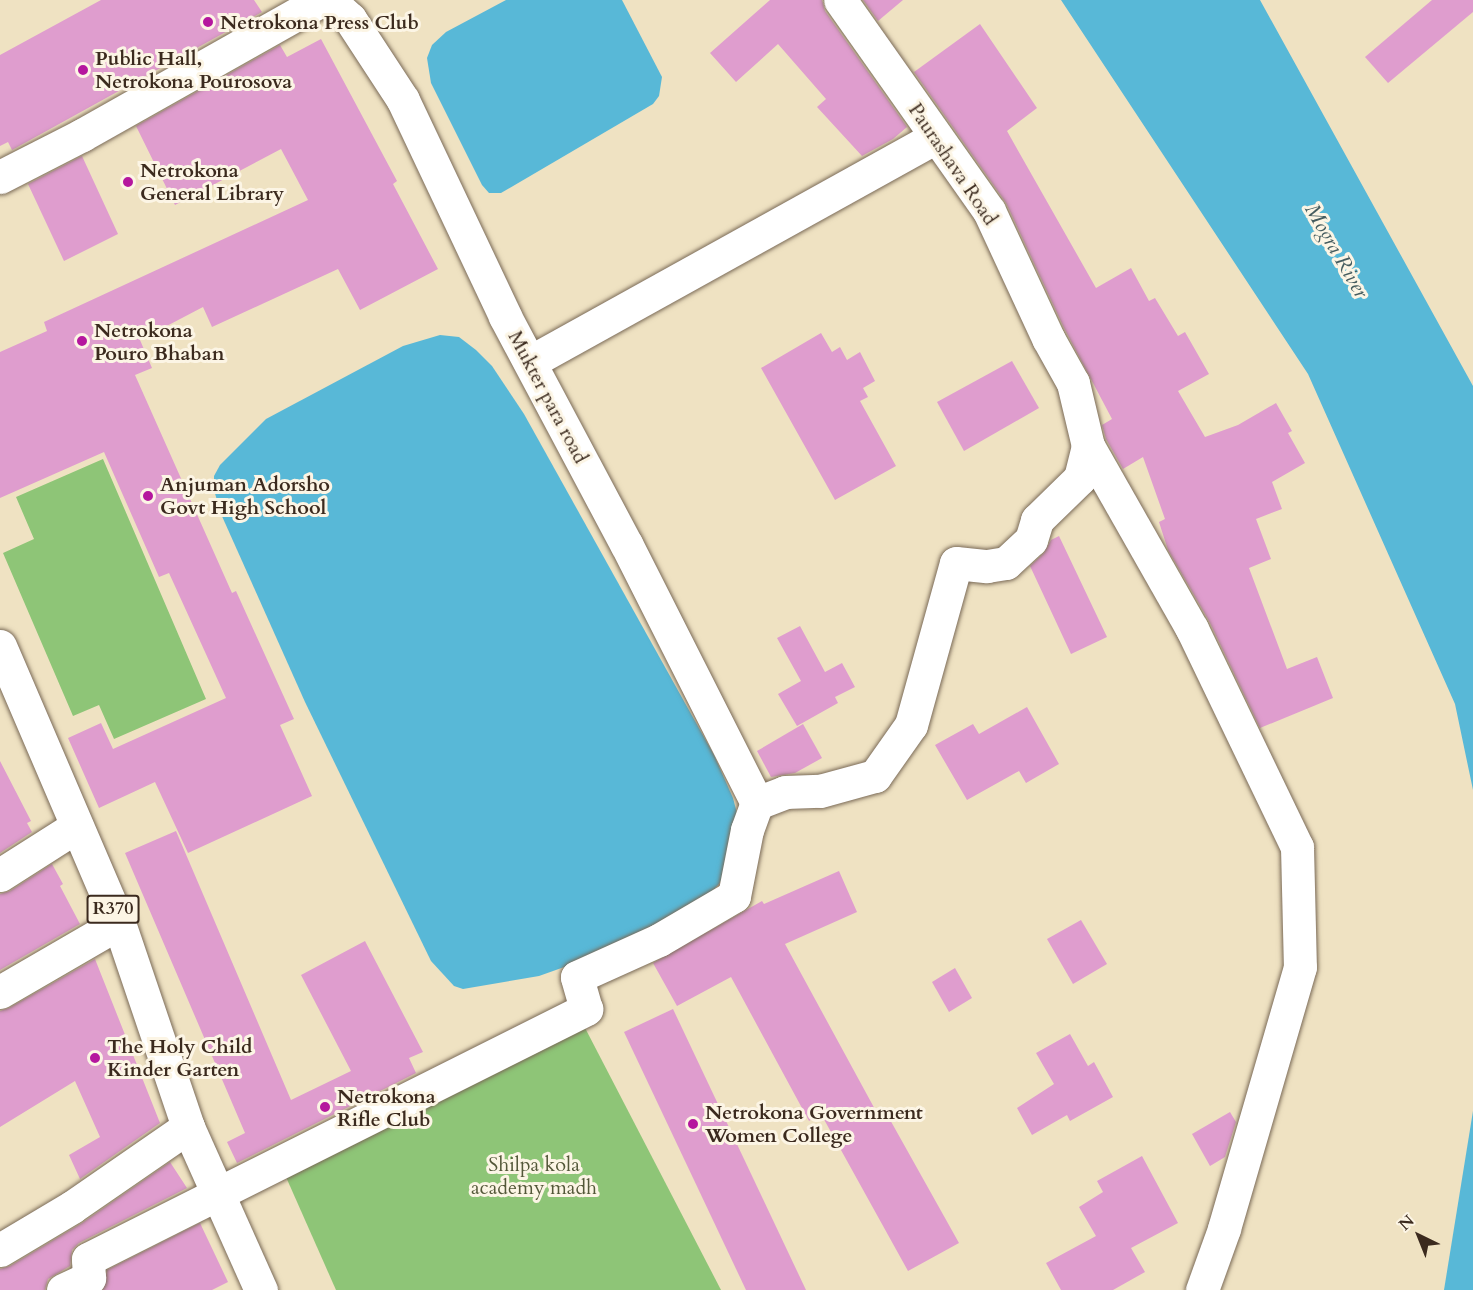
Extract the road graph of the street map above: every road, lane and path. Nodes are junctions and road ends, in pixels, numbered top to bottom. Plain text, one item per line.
1 (322, 0) edge
2 (329, 0) edge
3 (840, 0) edge
4 (936, 137) junction
5 (0, 177) edge
6 (530, 362) junction
7 (1088, 446) junction
8 (0, 646) edge
9 (757, 803) junction
10 (77, 826) junction
11 (0, 875) edge
12 (119, 923) junction
13 (0, 992) edge
14 (188, 1127) junction
15 (219, 1193) junction
16 (0, 1250) edge
17 (63, 1290) edge
18 (261, 1290) edge
19 (1202, 1290) edge

1 - 5 street
2 - 6 street, Mukter para road
3 - 4 street, Paurashava Road
4 - 6 street
4 - 7 street, Paurashava Road
6 - 9 street, Mukter para road
7 - 9 street
7 - 19 street
8 - 10 street, R370
9 - 15 street
10 - 11 street
10 - 12 street, R370
12 - 13 street
12 - 14 street, R370
14 - 15 street, R370
14 - 16 street
15 - 17 street
15 - 18 street, R370

